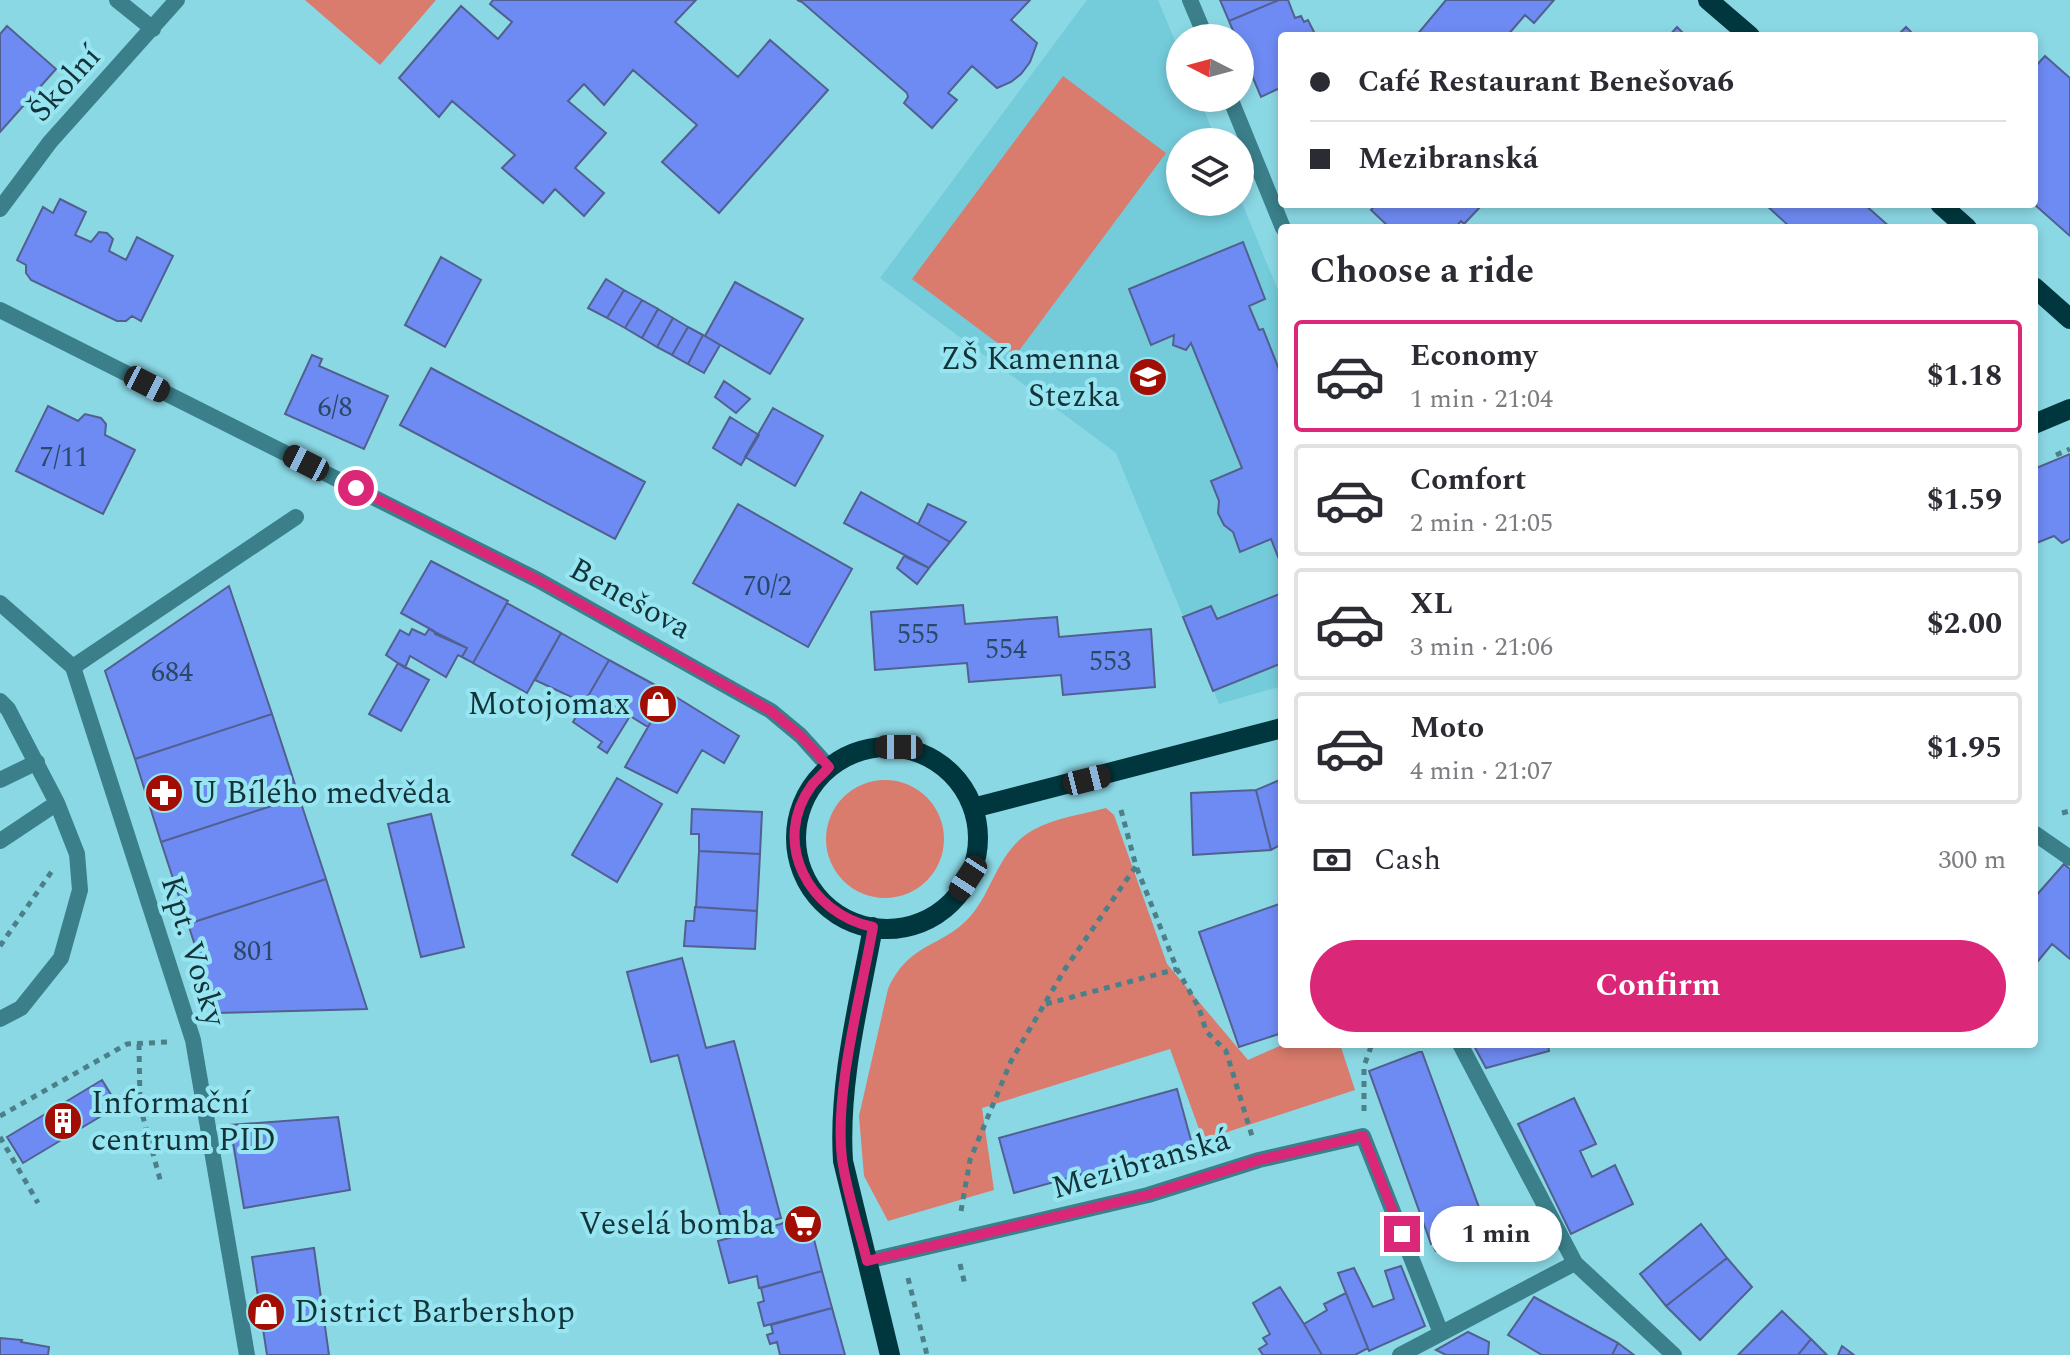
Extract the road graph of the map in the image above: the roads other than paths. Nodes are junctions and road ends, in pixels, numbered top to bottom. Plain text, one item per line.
1 (117, 0) edge
2 (177, 0) edge
3 (1190, 0) edge
4 (1708, 0) edge
5 (1200, 24) edge
6 (153, 29) junction
7 (1745, 32) edge
8 (1236, 112) edge
9 (1944, 208) edge
10 (0, 209) edge
11 (1281, 224) edge
12 (1962, 224) edge
13 (2038, 291) edge
14 (0, 310) edge
15 (2070, 319) edge
16 (2070, 409) edge
17 (2038, 422) edge
18 (296, 517) dead end
19 (0, 603) edge
20 (73, 667) junction
21 (3, 708) edge
22 (1278, 729) edge
23 (37, 762) junction
24 (829, 767) junction
25 (0, 780) edge
26 (57, 803) junction
27 (973, 808) junction
28 (2038, 836) edge
29 (0, 841) edge
30 (2070, 858) edge
31 (873, 927) junction
32 (0, 1019) edge
33 (1462, 1048) edge
34 (867, 1261) junction
35 (1575, 1263) junction
36 (1441, 1333) junction
37 (247, 1355) edge
38 (890, 1355) edge
39 (1400, 1355) edge
40 (1674, 1355) edge

1 - 6 street
2 - 6 street, Školní
3 - 5 street
4 - 7 main road
6 - 10 street, Školní
8 - 11 street
9 - 12 main road
13 - 15 main road
14 - 24 street, Benešova
16 - 17 main road
18 - 20 street
19 - 20 street
20 - 37 street, Kpt. Vosky
21 - 23 street
22 - 27 main road
23 - 25 street
23 - 26 street
24 - 27 main road
24 - 31 main road
26 - 29 street
26 - 32 street
27 - 31 main road
28 - 30 street
31 - 34 main road
33 - 35 street
34 - 36 street, Mezibranská
34 - 38 main road
35 - 36 street
35 - 40 street
36 - 39 street

